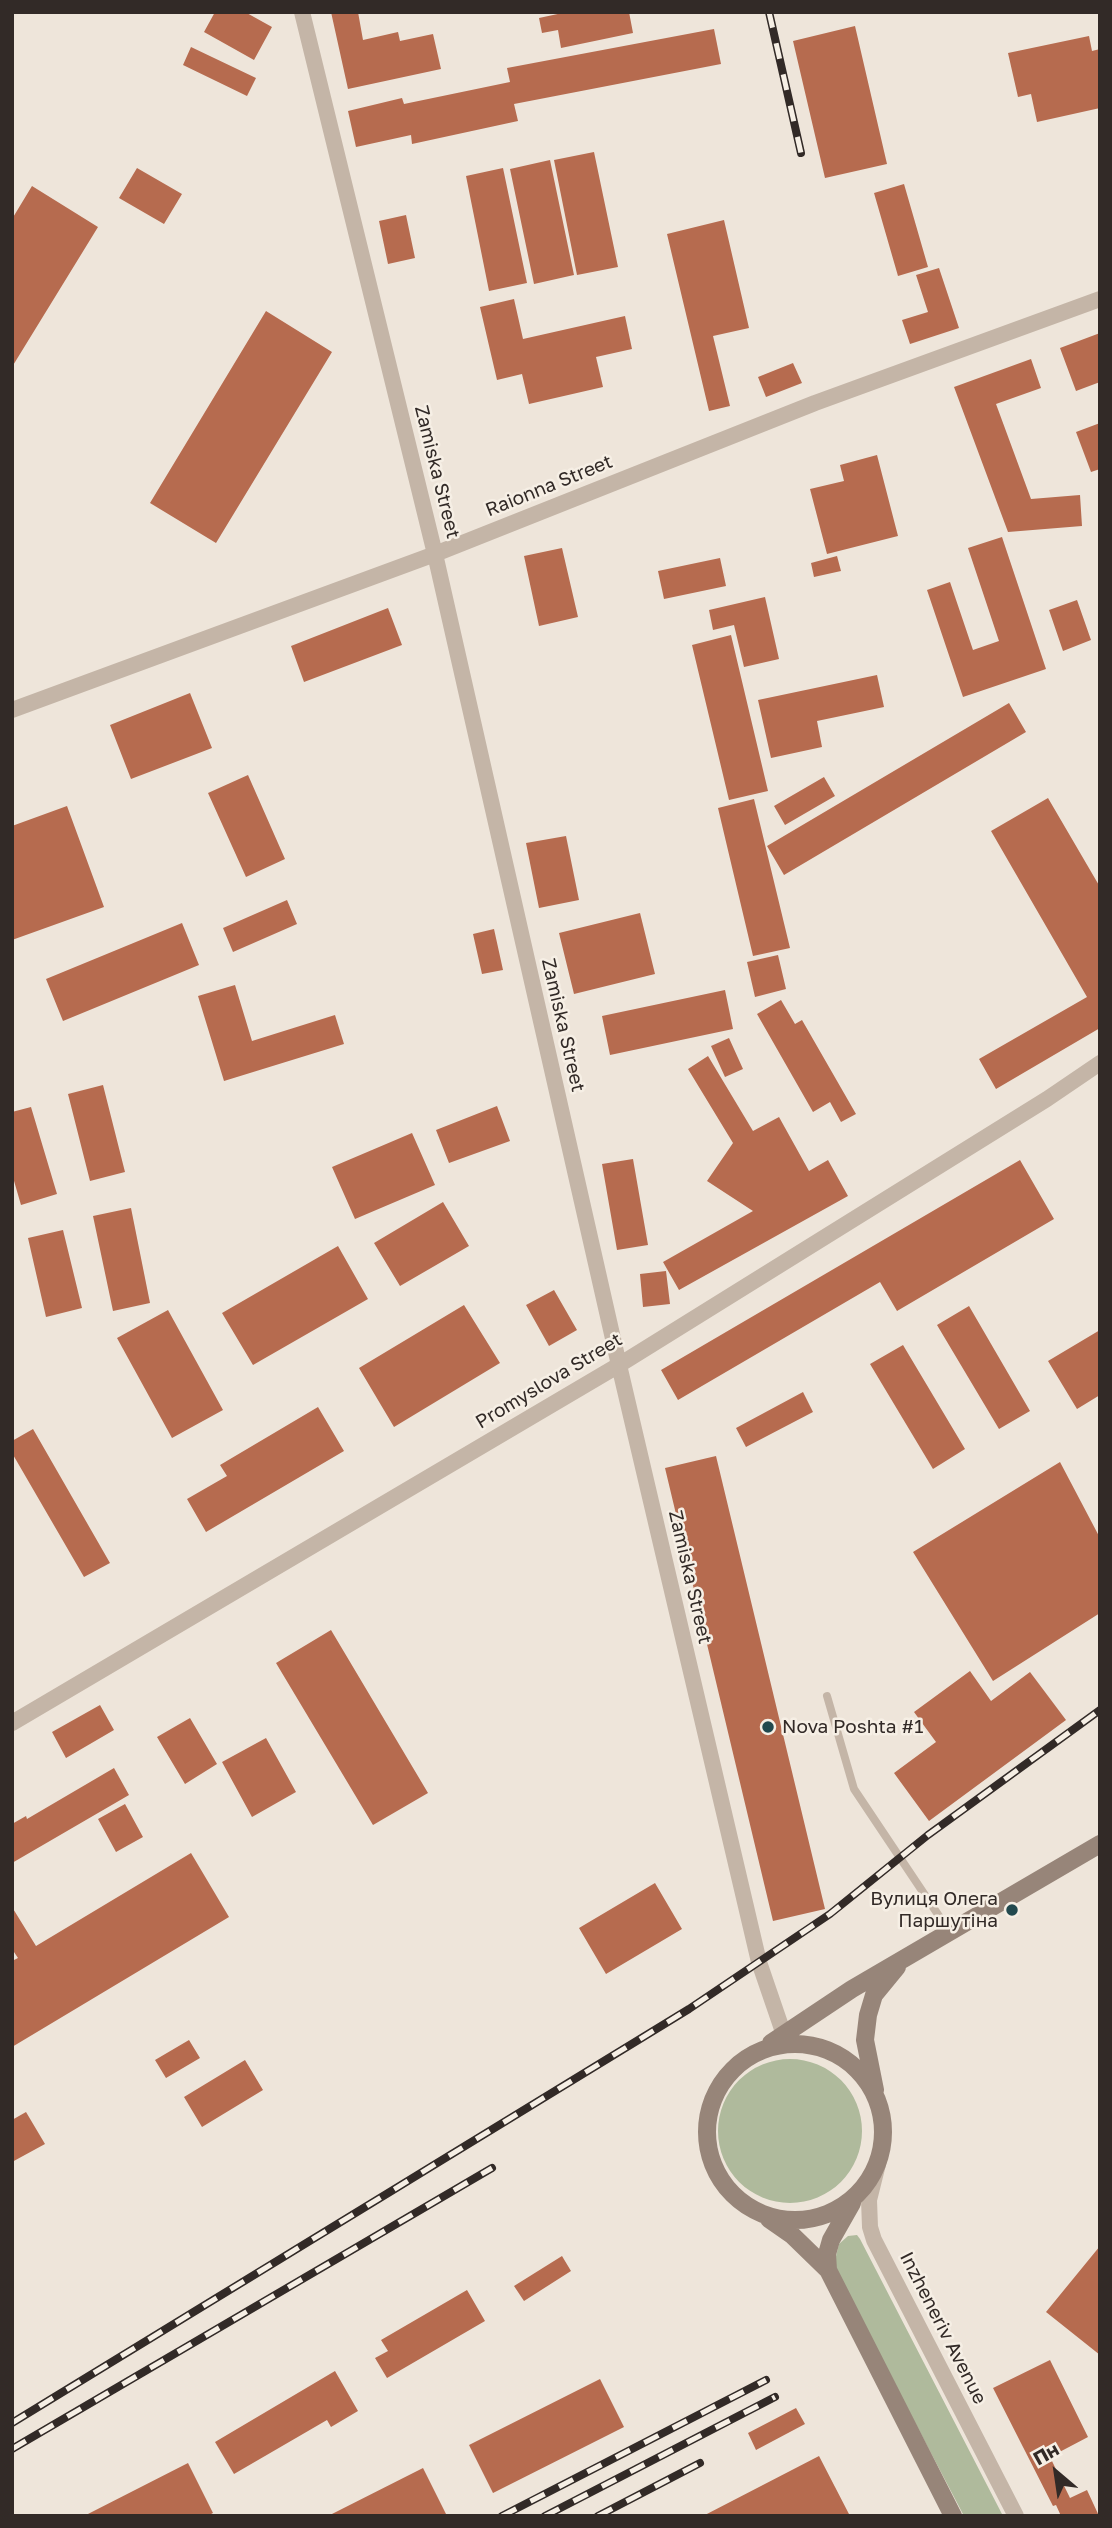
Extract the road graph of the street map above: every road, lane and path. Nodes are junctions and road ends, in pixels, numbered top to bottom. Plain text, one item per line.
1 (302, 12) edge
2 (1100, 299) edge
3 (435, 554) junction
4 (12, 710) edge
5 (1100, 1063) edge
6 (619, 1365) junction
7 (827, 1696) dead end
8 (12, 1723) edge
9 (1100, 1844) edge
10 (949, 1931) junction
11 (912, 1953) junction
12 (787, 2039) junction
13 (878, 2104) junction
14 (881, 2152) junction
15 (858, 2194) junction
16 (762, 2214) junction
17 (828, 2270) junction
18 (953, 2516) edge
19 (1016, 2516) edge

1 - 3 street, Zamiska Street
2 - 3 street, Raionna Street
3 - 4 street, Raionna Street
3 - 6 street, Zamiska Street
5 - 6 street, Promyslova Street
6 - 8 street, Promyslova Street
6 - 12 street, Zamiska Street
7 - 10 lane
9 - 10 street
10 - 11 street
11 - 12 street
11 - 13 street
12 - 13 street
12 - 16 street
13 - 14 street
14 - 15 street
14 - 19 street, Inzheneriv Avenue
15 - 16 street
15 - 17 street
16 - 17 street
17 - 18 street

